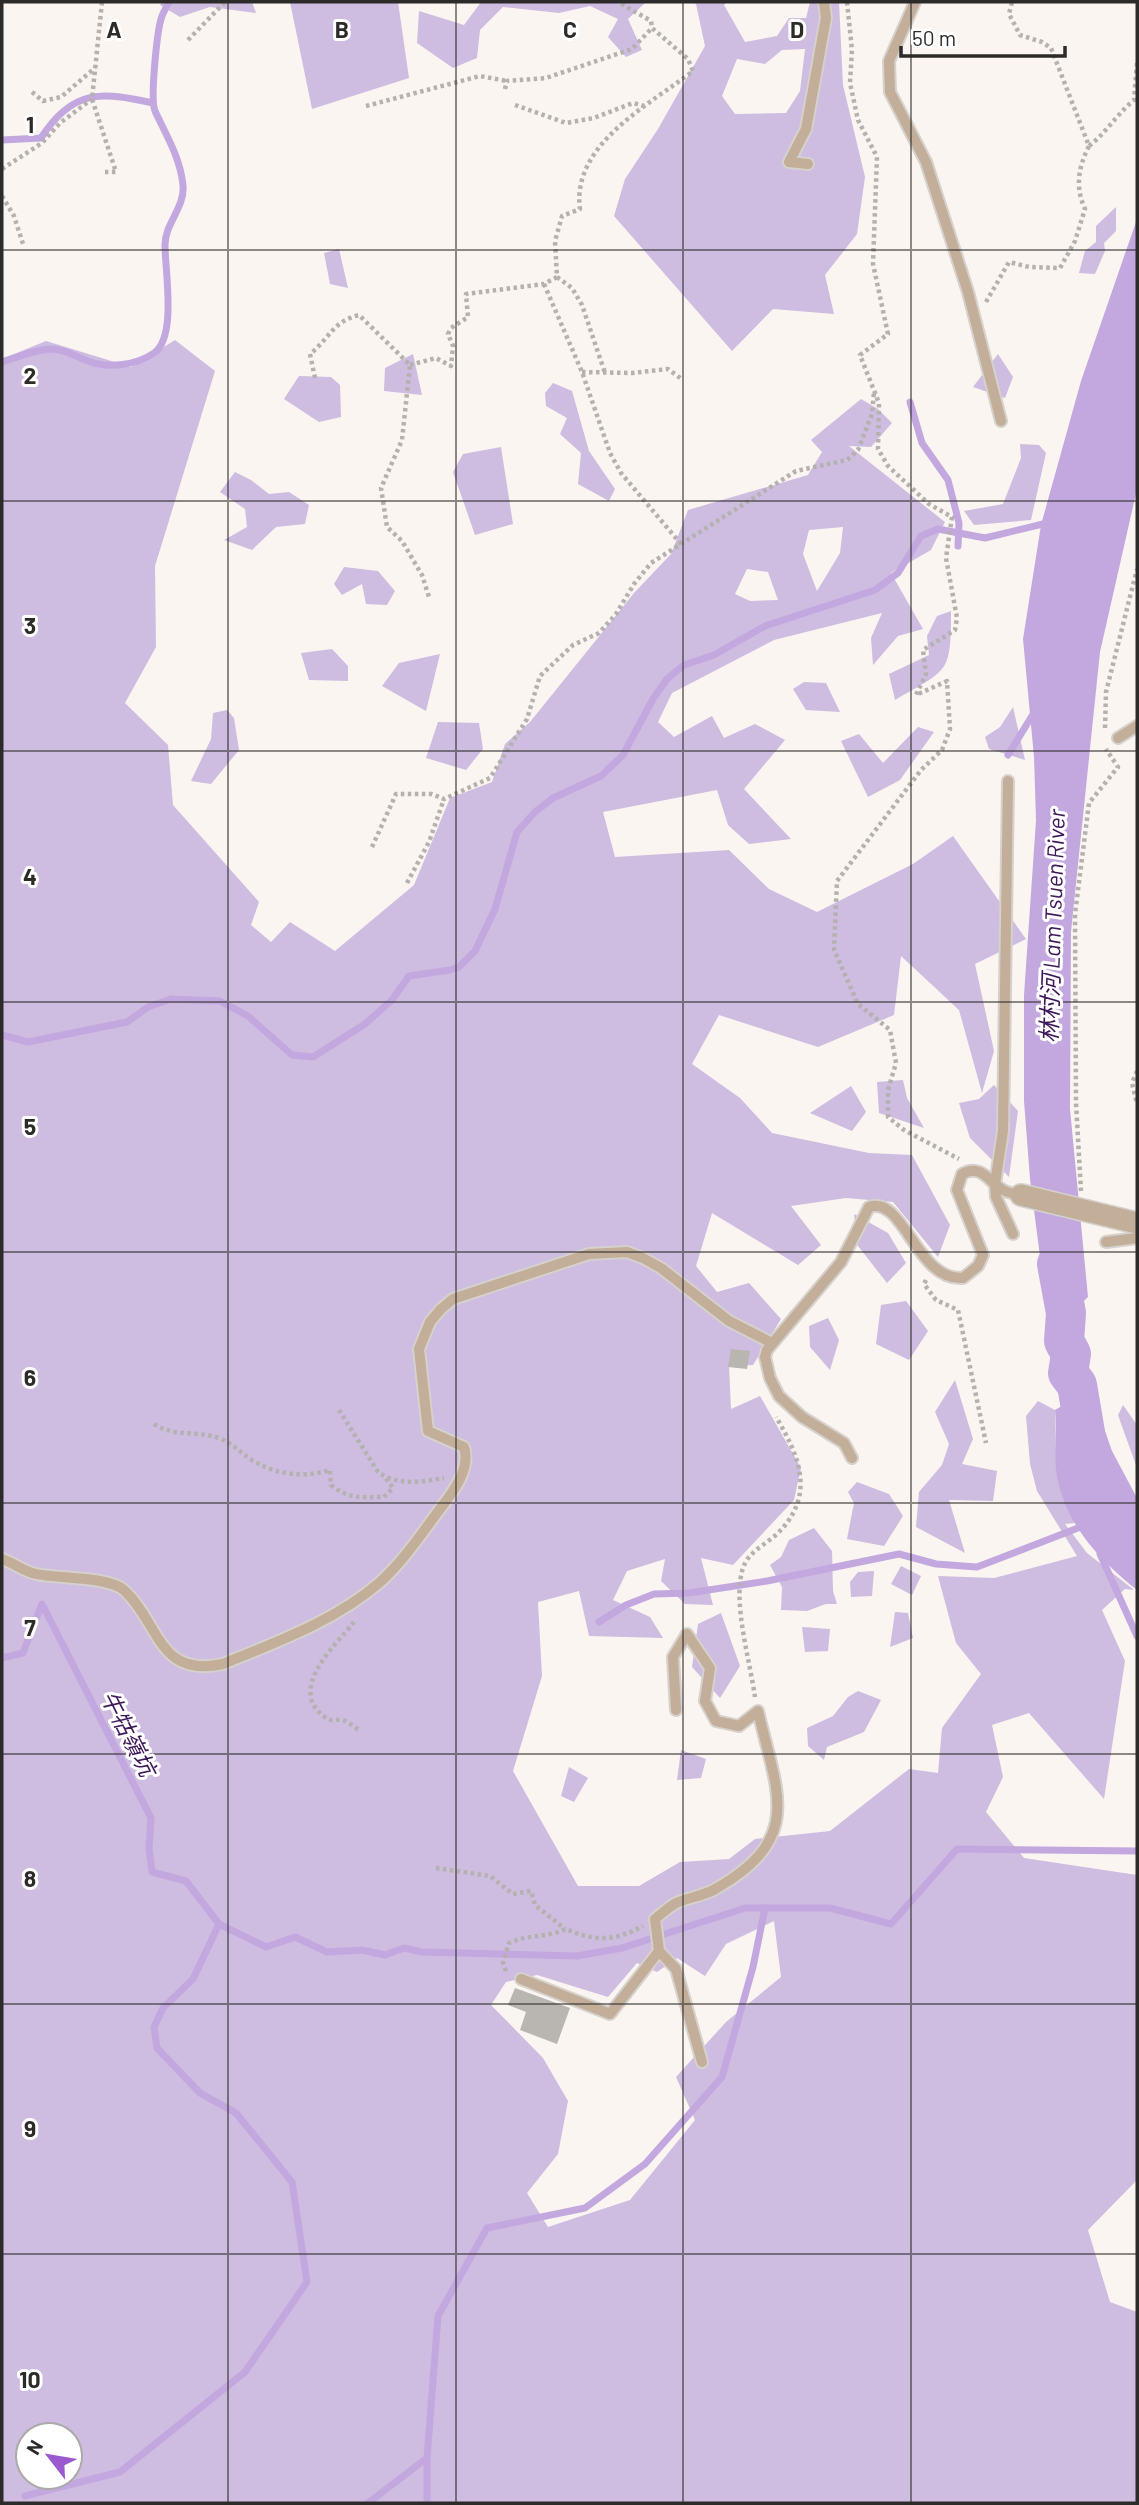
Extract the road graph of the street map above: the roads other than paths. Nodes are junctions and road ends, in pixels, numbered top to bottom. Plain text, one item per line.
1 (824, 2) edge
2 (915, 2) edge
3 (808, 164) dead end
4 (1001, 421) dead end
5 (1137, 726) edge
6 (1118, 738) road end
7 (1008, 781) dead end
8 (995, 1184) junction
9 (1021, 1195) joint
10 (1137, 1223) edge
11 (1013, 1234) dead end
12 (1137, 1238) edge
13 (1106, 1242) dead end
14 (772, 1343) junction
15 (852, 1458) dead end
16 (2, 1559) edge
17 (676, 1710) dead end
18 (658, 1947) junction
19 (522, 1979) dead end
20 (702, 2062) dead end

1 - 3 lane
2 - 4 lane
5 - 6 lane
7 - 8 lane
8 - 9 lane
8 - 11 lane
8 - 14 lane
9 - 10 street
12 - 13 lane
14 - 15 lane
14 - 16 lane
17 - 18 lane
18 - 19 lane
18 - 20 lane

